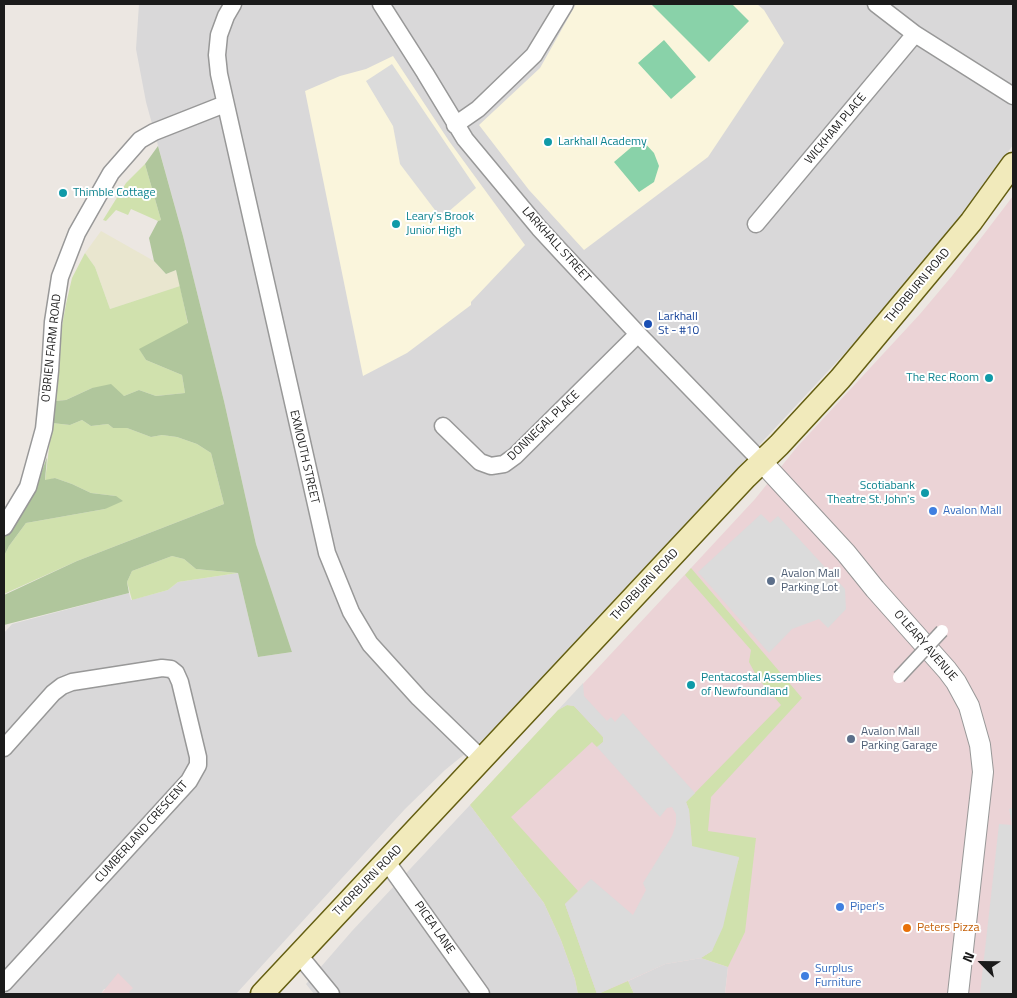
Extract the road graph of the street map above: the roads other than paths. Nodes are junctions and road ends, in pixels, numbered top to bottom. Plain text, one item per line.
1 (233, 4) edge
2 (381, 4) edge
3 (565, 4) edge
4 (876, 4) edge
5 (915, 34) junction
6 (1013, 96) edge
7 (225, 104) junction
8 (455, 125) junction
9 (1013, 164) edge
10 (756, 224) dead end
11 (638, 334) junction
12 (443, 426) dead end
13 (762, 462) junction
14 (4, 527) edge
15 (942, 630) dead end
16 (899, 677) dead end
17 (4, 748) edge
18 (482, 759) junction
19 (387, 862) junction
20 (299, 956) junction
21 (4, 983) edge
22 (262, 994) edge
23 (331, 994) edge
24 (481, 994) edge
25 (958, 994) edge

1 - 7 street, EXMOUTH STREET
2 - 8 street, LARKHALL STREET
3 - 8 street
4 - 5 street
5 - 6 street
5 - 10 street, WICKHAM PLACE
7 - 14 street, O'BRIEN FARM ROAD
7 - 18 street, EXMOUTH STREET
8 - 11 street, LARKHALL STREET
9 - 13 main road, THORBURN ROAD
11 - 12 street, DONNEGAL PLACE
11 - 13 street, LARKHALL STREET
13 - 18 main road, THORBURN ROAD
13 - 25 street, O'LEARY AVENUE
15 - 16 street, bridge
17 - 21 street, CUMBERLAND CRESCENT
18 - 19 main road, THORBURN ROAD
19 - 20 main road, THORBURN ROAD
19 - 24 street, PICEA LANE
20 - 22 main road, THORBURN ROAD
20 - 23 street

